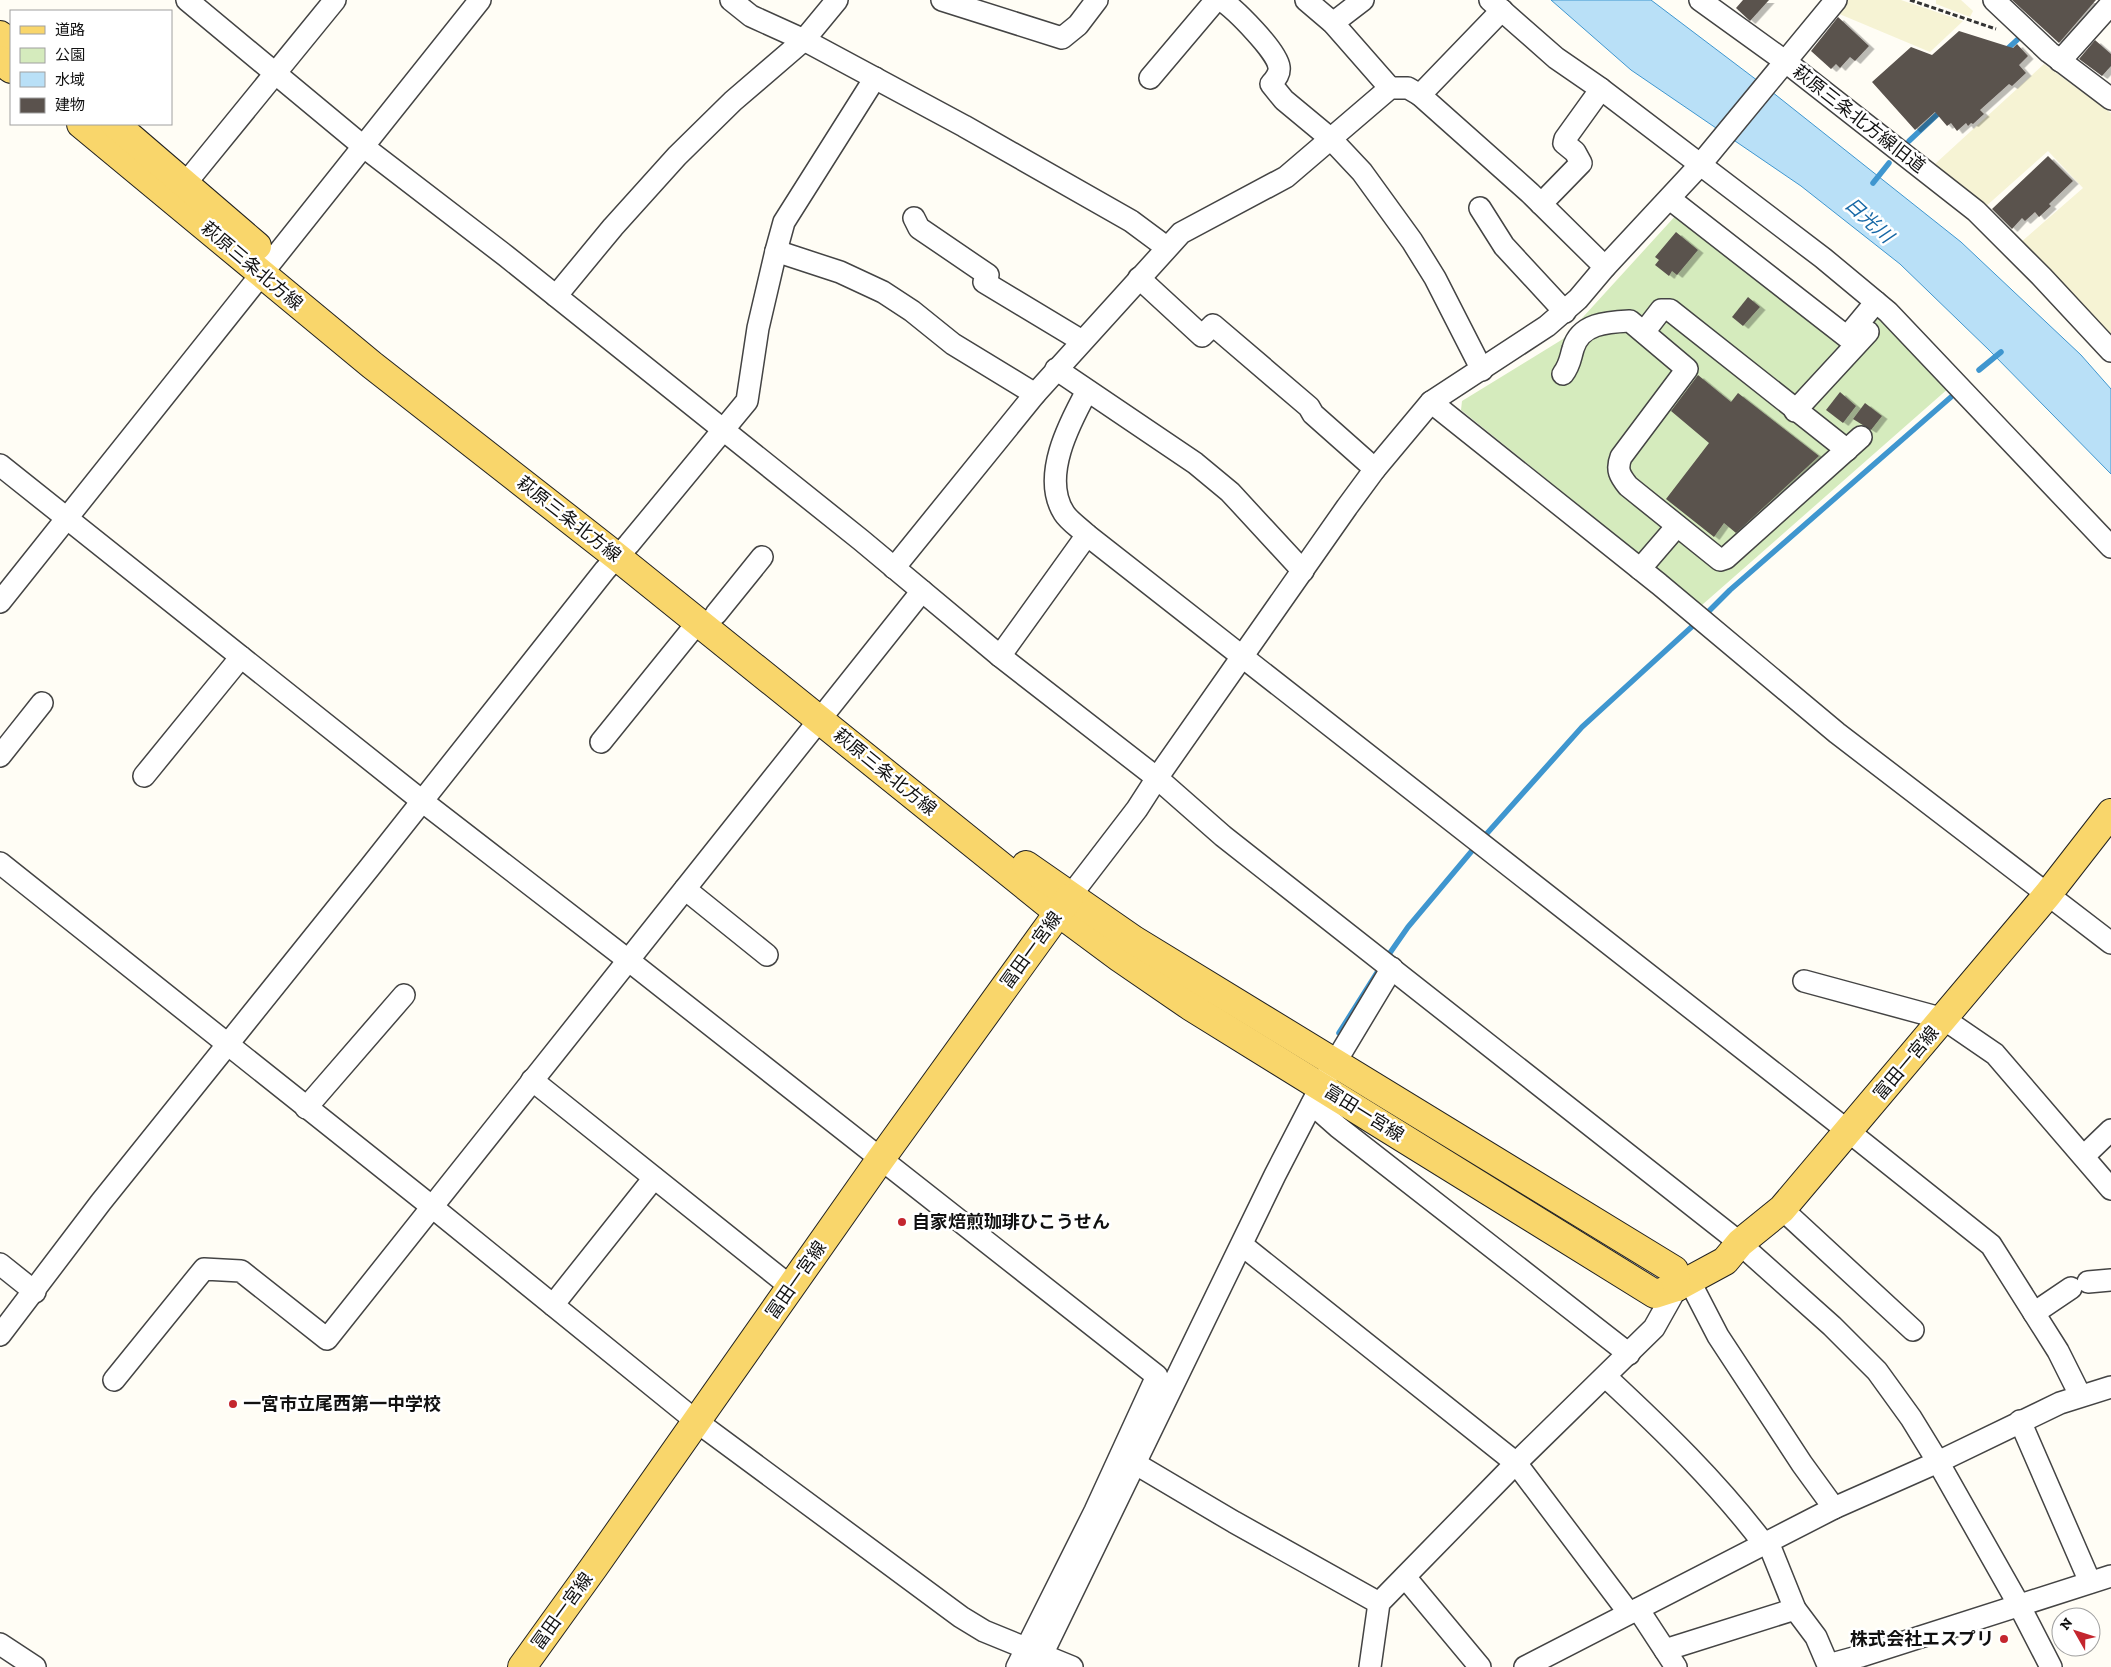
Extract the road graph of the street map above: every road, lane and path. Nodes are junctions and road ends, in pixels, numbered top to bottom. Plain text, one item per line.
1 (187, 0) edge
2 (335, 0) edge
3 (480, 0) edge
4 (731, 0) edge
5 (838, 0) edge
6 (942, 0) edge
7 (1097, 0) edge
8 (1216, 0) edge
9 (1221, 0) edge
10 (1306, 0) edge
11 (1363, 0) edge
12 (1700, 0) edge
13 (1836, 0) edge
14 (1910, 0) edge
15 (1994, 0) edge
16 (2111, 4) edge
17 (1496, 5) edge
18 (1333, 23) junction
19 (1999, 30) dead end
20 (0, 35) edge
21 (804, 40) junction
22 (10, 43) edge
23 (0, 60) edge
24 (2060, 61) junction
25 (1786, 62) junction
26 (10, 68) edge
27 (276, 72) junction
28 (875, 78) junction
29 (1150, 78) dead end
30 (1390, 88) junction
31 (1601, 88) junction
32 (1420, 95) junction
33 (2111, 99) edge
34 (82, 125) edge
35 (115, 125) edge
36 (1330, 139) junction
37 (364, 147) junction
38 (1700, 165) junction
39 (186, 184) junction
40 (1670, 198) junction
41 (1541, 204) junction
42 (1480, 208) dead end
43 (914, 218) dead end
44 (1166, 247) junction
45 (776, 251) junction
46 (268, 266) junction
47 (1605, 267) junction
48 (1139, 278) junction
49 (556, 296) junction
50 (1876, 302) junction
51 (1565, 312) junction
52 (1870, 329) dead end
53 (1644, 332) junction
54 (1082, 341) junction
55 (2111, 351) edge
56 (1056, 370) junction
57 (1482, 370) junction
58 (1563, 374) dead end
59 (1086, 392) junction
60 (1035, 394) junction
61 (1431, 402) junction
62 (1795, 411) junction
63 (723, 430) junction
64 (0, 465) edge
65 (1375, 469) junction
66 (67, 518) junction
67 (1677, 526) junction
68 (1087, 534) junction
69 (2111, 547) edge
70 (622, 550) junction
71 (762, 557) dead end
72 (894, 568) junction
73 (1640, 569) junction
74 (1302, 571) junction
75 (922, 591) junction
76 (0, 602) edge
77 (707, 618) junction
78 (1000, 656) junction
79 (241, 657) junction
80 (1242, 657) junction
81 (42, 703) dead end
82 (825, 712) junction
83 (601, 742) dead end
84 (0, 756) edge
85 (144, 776) dead end
86 (1157, 778) junction
87 (422, 801) junction
88 (2111, 813) edge
89 (0, 863) edge
90 (685, 889) junction
91 (2048, 894) junction
92 (1065, 904) junction
93 (2111, 943) edge
94 (767, 955) dead end
95 (628, 960) junction
96 (1387, 964) junction
97 (1804, 981) dead end
98 (404, 995) dead end
99 (1944, 1019) junction
100 (227, 1046) junction
101 (1336, 1064) junction
102 (532, 1080) junction
103 (1317, 1095) junction
104 (306, 1108) junction
105 (1848, 1130) junction
106 (2111, 1130) edge
107 (2084, 1156) junction
108 (880, 1160) junction
109 (654, 1178) junction
110 (2111, 1189) edge
111 (431, 1206) junction
112 (1782, 1209) junction
113 (1740, 1243) junction
114 (1242, 1245) junction
115 (0, 1264) edge
116 (2111, 1280) edge
117 (1683, 1284) junction
118 (791, 1287) junction
119 (35, 1292) junction
120 (553, 1305) junction
121 (2034, 1313) junction
122 (1913, 1330) dead end
123 (0, 1335) edge
124 (1629, 1354) junction
125 (1606, 1377) junction
126 (114, 1380) dead end
127 (2111, 1387) edge
128 (2080, 1395) junction
129 (696, 1421) junction
130 (2020, 1421) junction
131 (1938, 1462) junction
132 (1516, 1463) junction
133 (1136, 1464) junction
134 (1834, 1508) junction
135 (1766, 1543) junction
136 (2111, 1576) edge
137 (1405, 1577) junction
138 (2090, 1582) junction
139 (1379, 1603) junction
140 (2019, 1606) junction
141 (1795, 1609) junction
142 (1634, 1611) junction
143 (0, 1644) edge
144 (1032, 1657) edge
145 (1671, 1659) edge
146 (1864, 1662) edge
147 (35, 1667) edge
148 (522, 1667) edge
149 (1072, 1667) edge
150 (1370, 1667) edge
151 (1480, 1667) edge
152 (1525, 1667) edge
153 (2051, 1667) edge

1 - 27 street
2 - 27 street
3 - 37 street
4 - 21 street
5 - 21 street
6 - 7 street
8 - 29 street
9 - 36 street
10 - 18 street
11 - 18 street
12 - 25 street
13 - 25 street
14 - 19 path
15 - 24 street
16 - 24 street
17 - 31 street
17 - 32 street
18 - 30 street
20 - 22 main road
21 - 28 street
21 - 49 street
23 - 26 main road
24 - 33 street
25 - 38 street, 萩原三条北方線旧道
25 - 55 street, 萩原三条北方線旧道
27 - 37 street
27 - 39 street
28 - 44 street
28 - 45 street
30 - 32 street
30 - 36 street
31 - 38 street
31 - 41 street
32 - 41 street
34 - 46 main road, 萩原三条北方線
35 - 39 main road, 萩原三条北方線
36 - 44 street
36 - 57 street
37 - 46 street
37 - 49 street
38 - 40 street, 萩原三条北方線旧道
38 - 50 street
39 - 46 main road, 萩原三条北方線
40 - 47 street, 萩原三条北方線旧道
40 - 50 street
41 - 47 street
42 - 51 street
43 - 54 street
44 - 48 street
45 - 60 street
45 - 63 street
46 - 66 street
46 - 70 main road, 萩原三条北方線
47 - 51 street, 萩原三条北方線旧道
48 - 54 street
48 - 65 street
49 - 63 street
50 - 69 street
51 - 57 street, 萩原三条北方線旧道
52 - 62 street
53 - 58 street
53 - 62 street
53 - 67 street
54 - 56 street
56 - 59 street
56 - 60 street
57 - 61 street, 萩原三条北方線旧道
59 - 68 street
59 - 74 street
60 - 72 street
61 - 65 street, 萩原三条北方線旧道
61 - 73 street
62 - 67 street
63 - 70 street
63 - 72 street
64 - 66 street
65 - 74 street, 萩原三条北方線旧道
66 - 76 street
66 - 79 street
67 - 73 street
68 - 78 street
68 - 80 street
70 - 77 main road, 萩原三条北方線
70 - 87 street
71 - 77 street
72 - 75 street
73 - 91 street
74 - 80 street, 萩原三条北方線旧道
75 - 78 street
75 - 82 street
77 - 82 main road, 萩原三条北方線
77 - 83 street
78 - 86 street
79 - 85 street
79 - 87 street
80 - 86 street, 萩原三条北方線旧道
80 - 105 street
81 - 84 street
82 - 90 street
82 - 92 main road, 萩原三条北方線
86 - 92 street, 萩原三条北方線旧道
86 - 96 street
87 - 95 street
87 - 100 street
88 - 91 main road, 富田一宮線
89 - 100 street
90 - 94 street
90 - 95 street
91 - 93 street
91 - 99 main road, 富田一宮線
92 - 101 main road, 富田一宮線
92 - 103 main road, 富田一宮線
92 - 108 main road, 冨田一宮線
95 - 102 street
95 - 108 street
96 - 101 street
96 - 113 street
97 - 99 street
98 - 104 street
99 - 105 main road, 富田一宮線
99 - 107 street
100 - 104 street
100 - 119 street
101 - 103 street
101 - 117 main road, 富田一宮線
102 - 109 street
102 - 111 street
103 - 114 street
103 - 117 main road, 富田一宮線
103 - 124 street
104 - 111 street
105 - 112 main road, 富田一宮線
105 - 121 street
106 - 107 street
107 - 110 street
108 - 118 main road, 冨田一宮線
108 - 144 street
109 - 118 street
109 - 120 street
111 - 120 street
111 - 126 street
112 - 113 main road, 富田一宮線
112 - 122 street
113 - 117 main road, 富田一宮線
113 - 131 street
114 - 132 street
114 - 133 street
115 - 119 street
116 - 121 street
117 - 124 street
117 - 134 street
118 - 129 main road, 冨田一宮線
119 - 123 street
120 - 129 street
121 - 128 street
124 - 125 street
125 - 132 street
125 - 135 street
127 - 128 street
128 - 130 street
129 - 144 street
129 - 148 main road, 冨田一宮線
130 - 131 street
130 - 138 street
131 - 134 street
131 - 140 street
132 - 137 street
132 - 142 street
133 - 139 street
133 - 144 street
134 - 135 street
135 - 141 street
135 - 142 street
136 - 138 street
137 - 139 street
137 - 151 street
138 - 140 street
139 - 150 street
140 - 146 street
140 - 153 street
141 - 145 street
141 - 146 street
142 - 145 street
142 - 152 street
143 - 147 street
144 - 149 street

